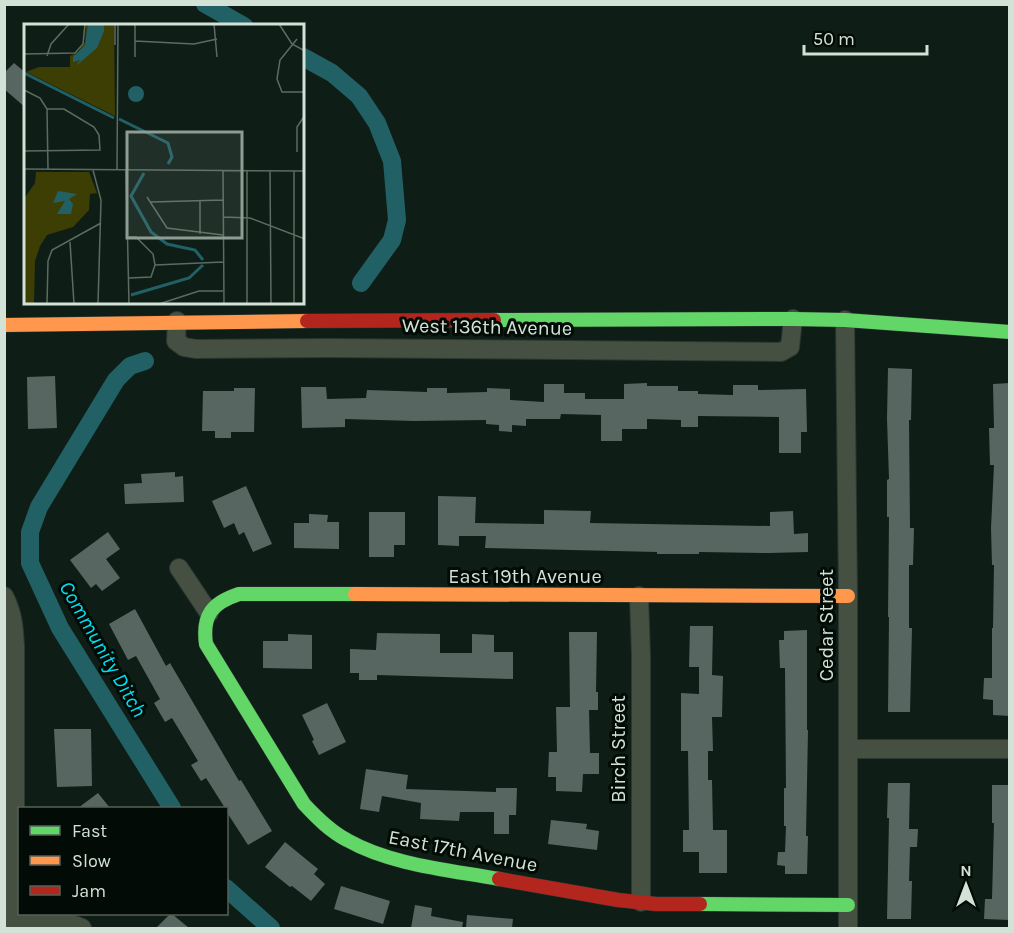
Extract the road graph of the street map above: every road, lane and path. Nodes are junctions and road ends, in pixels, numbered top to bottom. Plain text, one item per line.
1 (793, 319) junction
2 (845, 320) junction
3 (177, 321) junction
4 (4, 325) edge
5 (1010, 332) edge
6 (179, 568) dead end
7 (4, 596) edge
8 (639, 596) junction
9 (848, 596) junction
10 (209, 613) junction
11 (848, 749) junction
12 (1010, 749) edge
13 (640, 902) junction
14 (848, 906) junction
15 (15, 925) edge
16 (82, 928) edge
17 (848, 928) edge

1 - 2 street, West 136th Avenue
1 - 3 street, West 136th Avenue
1 - 3 street, West 136th Avenue
2 - 5 street, West 136th Avenue
2 - 9 street, Cedar Street
3 - 4 street, West 136th Avenue
6 - 10 street
7 - 15 street
8 - 9 street, East 19th Avenue
8 - 10 street, East 19th Avenue
8 - 13 street, Birch Street
9 - 11 street, Cedar Street
10 - 13 street, East 17th Avenue
11 - 12 street
11 - 14 street, Cedar Street
13 - 14 street, East 17th Avenue
14 - 17 street, Cedar Street
15 - 16 street

